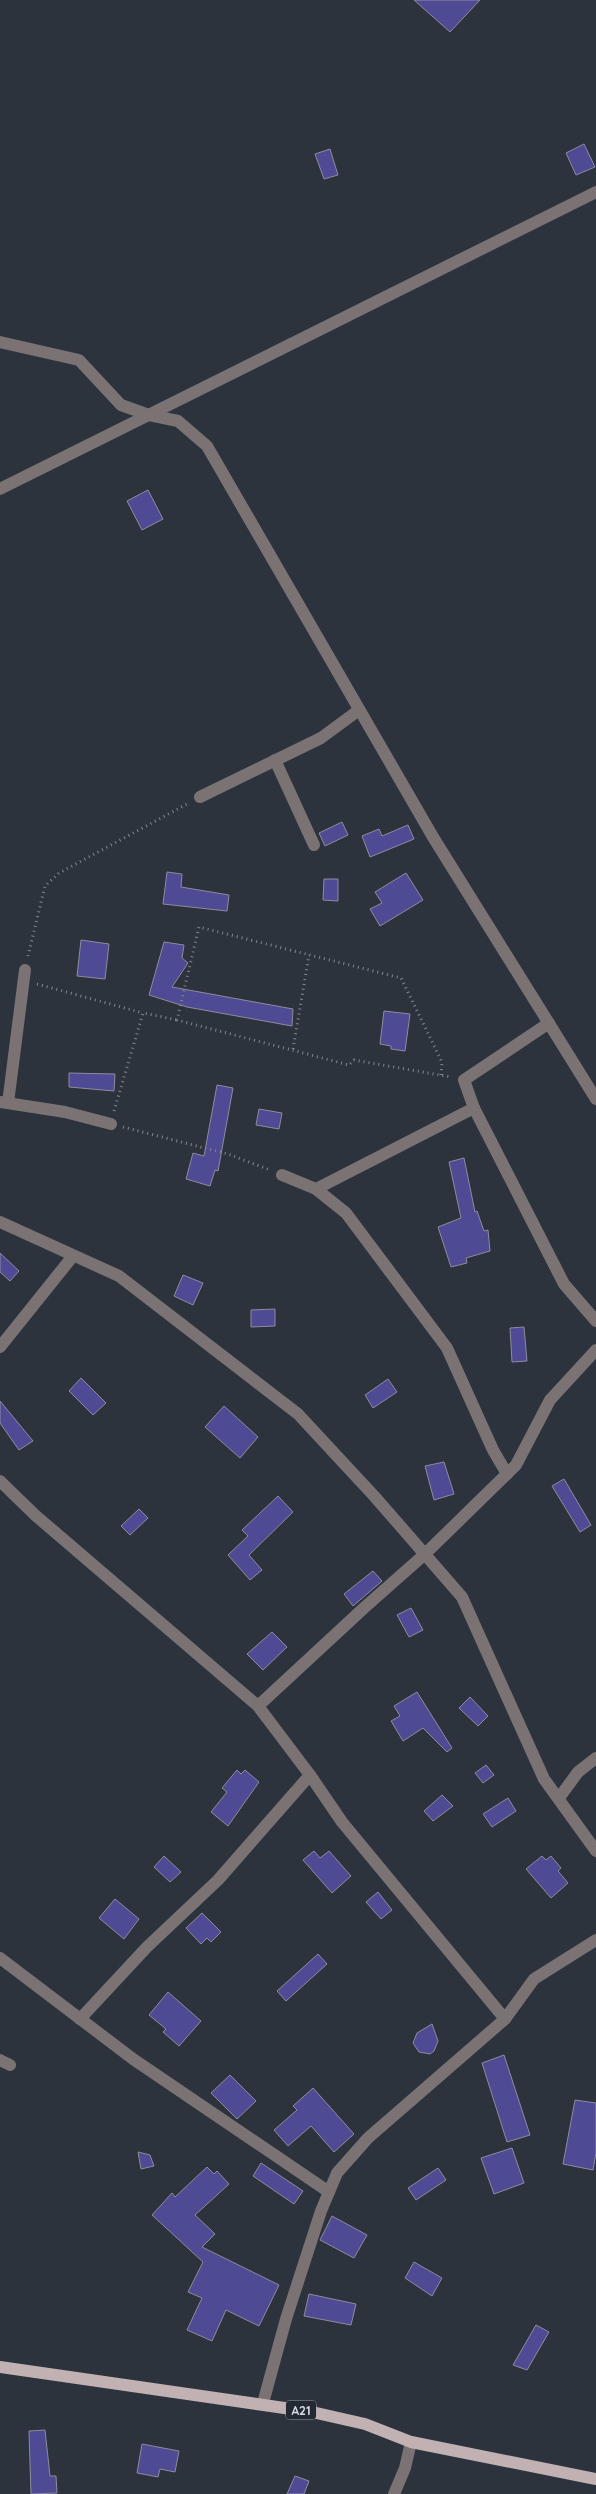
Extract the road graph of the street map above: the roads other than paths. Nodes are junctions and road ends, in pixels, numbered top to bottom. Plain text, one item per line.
1 (594, 197) edge
2 (0, 342) edge
3 (149, 415) junction
4 (0, 489) edge
5 (359, 710) junction
6 (275, 760) junction
7 (200, 797) road end
8 (314, 845) dead end
9 (25, 975) road end
10 (549, 1023) junction
11 (596, 1099) edge
12 (4, 1102) edge
13 (474, 1108) junction
14 (110, 1124) road end
15 (282, 1175) road end
16 (316, 1189) junction
17 (0, 1222) edge
18 (73, 1256) junction
19 (596, 1321) edge
20 (0, 1347) edge
21 (596, 1350) edge
22 (507, 1474) junction
23 (0, 1481) edge
24 (426, 1554) junction
25 (258, 1706) junction
26 (596, 1758) edge
27 (310, 1774) junction
28 (559, 1798) junction
29 (596, 1851) edge
30 (596, 1940) edge
31 (0, 1958) edge
32 (80, 2018) junction
33 (505, 2019) junction
34 (329, 2192) junction
35 (0, 2367) edge
36 (263, 2403) junction
37 (411, 2442) junction
38 (596, 2479) edge
39 (394, 2494) edge

1 - 3 street
2 - 3 street
3 - 4 street
3 - 5 street
5 - 6 street
5 - 10 street
6 - 7 street
6 - 8 street
9 - 12 street
10 - 11 street
10 - 13 street
12 - 14 street
13 - 16 street
13 - 19 street
15 - 16 street
16 - 22 street
17 - 18 street
18 - 20 street
18 - 24 street
21 - 22 street
22 - 24 street
23 - 25 street
24 - 25 street
24 - 28 street
25 - 27 street
26 - 28 street
27 - 32 street
27 - 33 street
28 - 29 street
30 - 33 street
31 - 32 street
32 - 34 street
33 - 34 street
34 - 36 street
35 - 36 main road, A21
36 - 37 main road, A21
37 - 38 main road, A21
37 - 39 street

